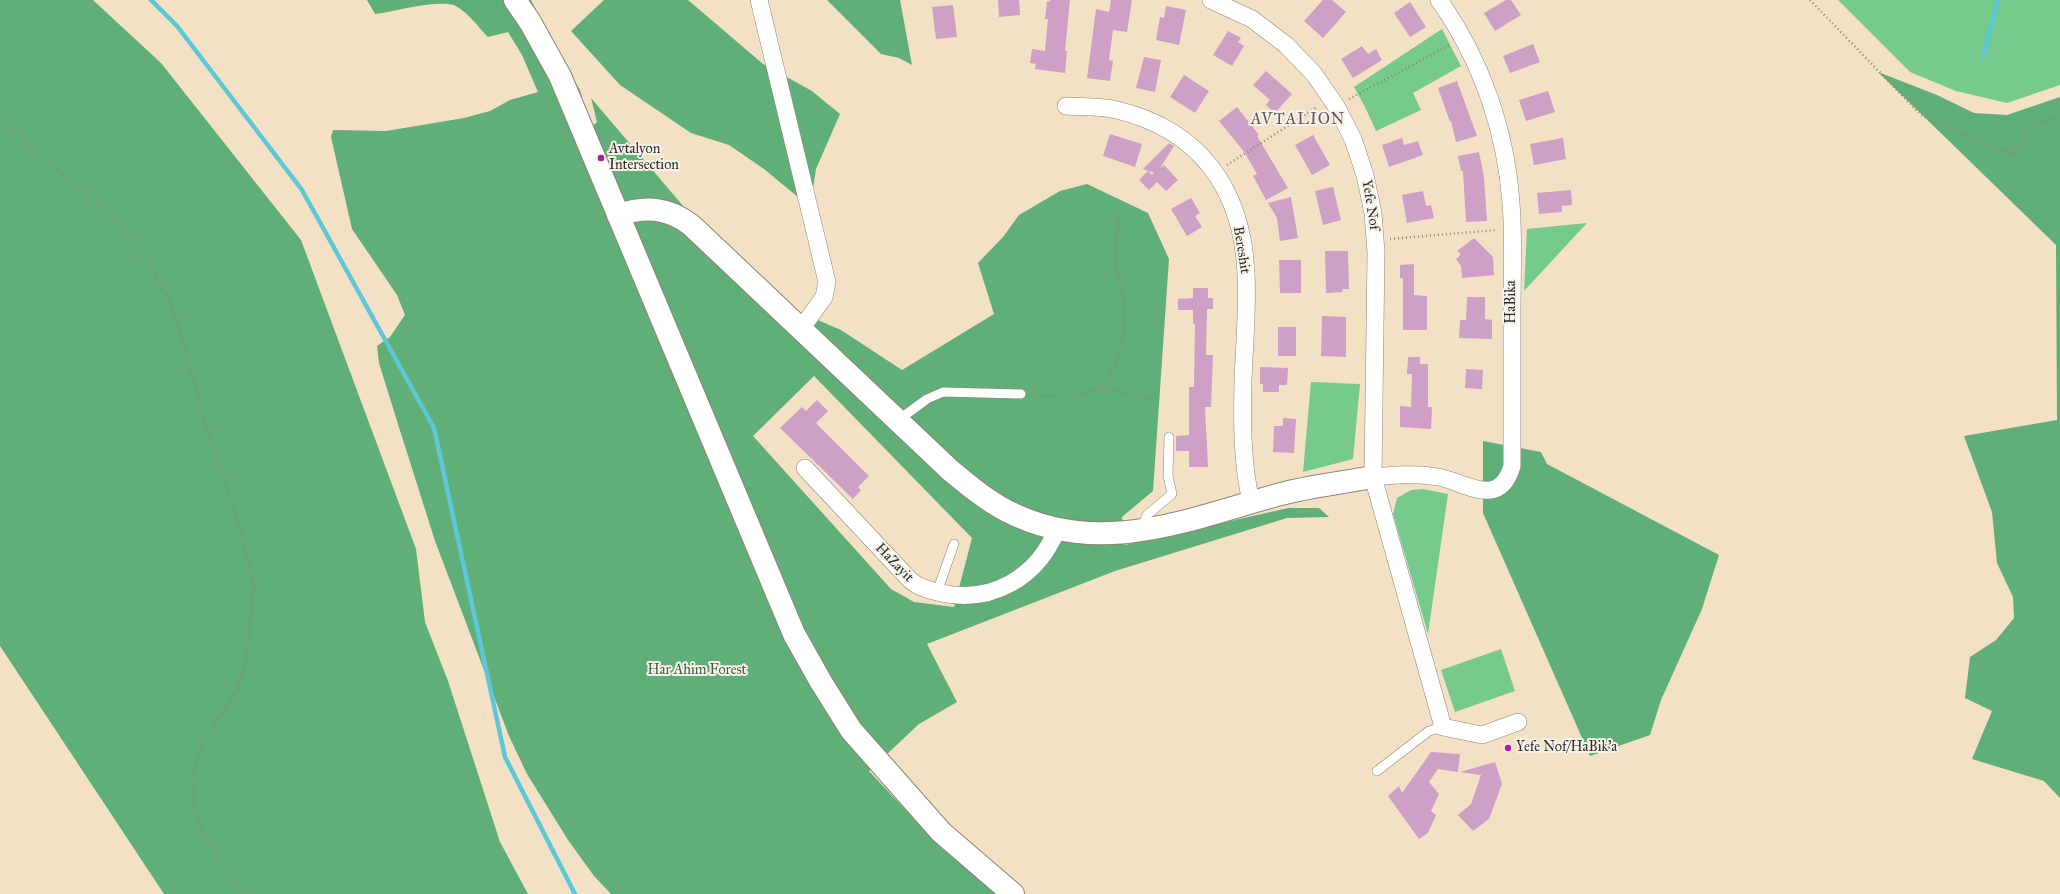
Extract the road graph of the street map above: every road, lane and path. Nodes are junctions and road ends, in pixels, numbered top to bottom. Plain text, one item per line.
1 (515, 0) edge
2 (759, 0) edge
3 (1212, 0) edge
4 (1439, 0) edge
5 (1810, 0) edge
6 (1463, 38) junction
7 (1334, 102) junction
8 (1066, 106) dead end
9 (2060, 116) edge
10 (0, 119) edge
11 (1216, 173) junction
12 (1120, 213) dead end
13 (618, 215) junction
14 (1513, 228) junction
15 (1375, 240) junction
16 (801, 329) junction
17 (1092, 391) junction
18 (1021, 394) joint
19 (1159, 400) dead end
20 (897, 421) junction
21 (1169, 437) dead end
22 (804, 468) dead end
23 (1373, 477) junction
24 (1251, 502) junction
25 (1056, 529) junction
26 (1140, 531) junction
27 (954, 544) dead end
28 (937, 592) junction
29 (1518, 722) dead end
30 (1443, 727) junction
31 (1377, 771) dead end
32 (243, 894) edge
33 (1013, 894) edge

1 - 13 main road
2 - 16 street
3 - 7 street, Yefe Nof
4 - 6 street, HaBika
5 - 9 path
6 - 7 path
6 - 14 street, HaBika
7 - 11 path
7 - 15 street, Yefe Nof
8 - 11 street, Bereshit
10 - 32 path
11 - 24 street, Bereshit
12 - 17 path
13 - 16 main road
13 - 33 main road
14 - 15 path
14 - 23 street, HaBika
15 - 23 street, Yefe Nof
16 - 20 main road
17 - 18 path
17 - 19 path
18 - 20 lane
20 - 25 main road
21 - 26 lane
22 - 28 street, HaZayit
23 - 24 main road
23 - 30 street, Yefe Nof
24 - 26 main road
25 - 26 main road
25 - 28 street, HaZayit
27 - 28 lane
29 - 30 street
30 - 31 lane

